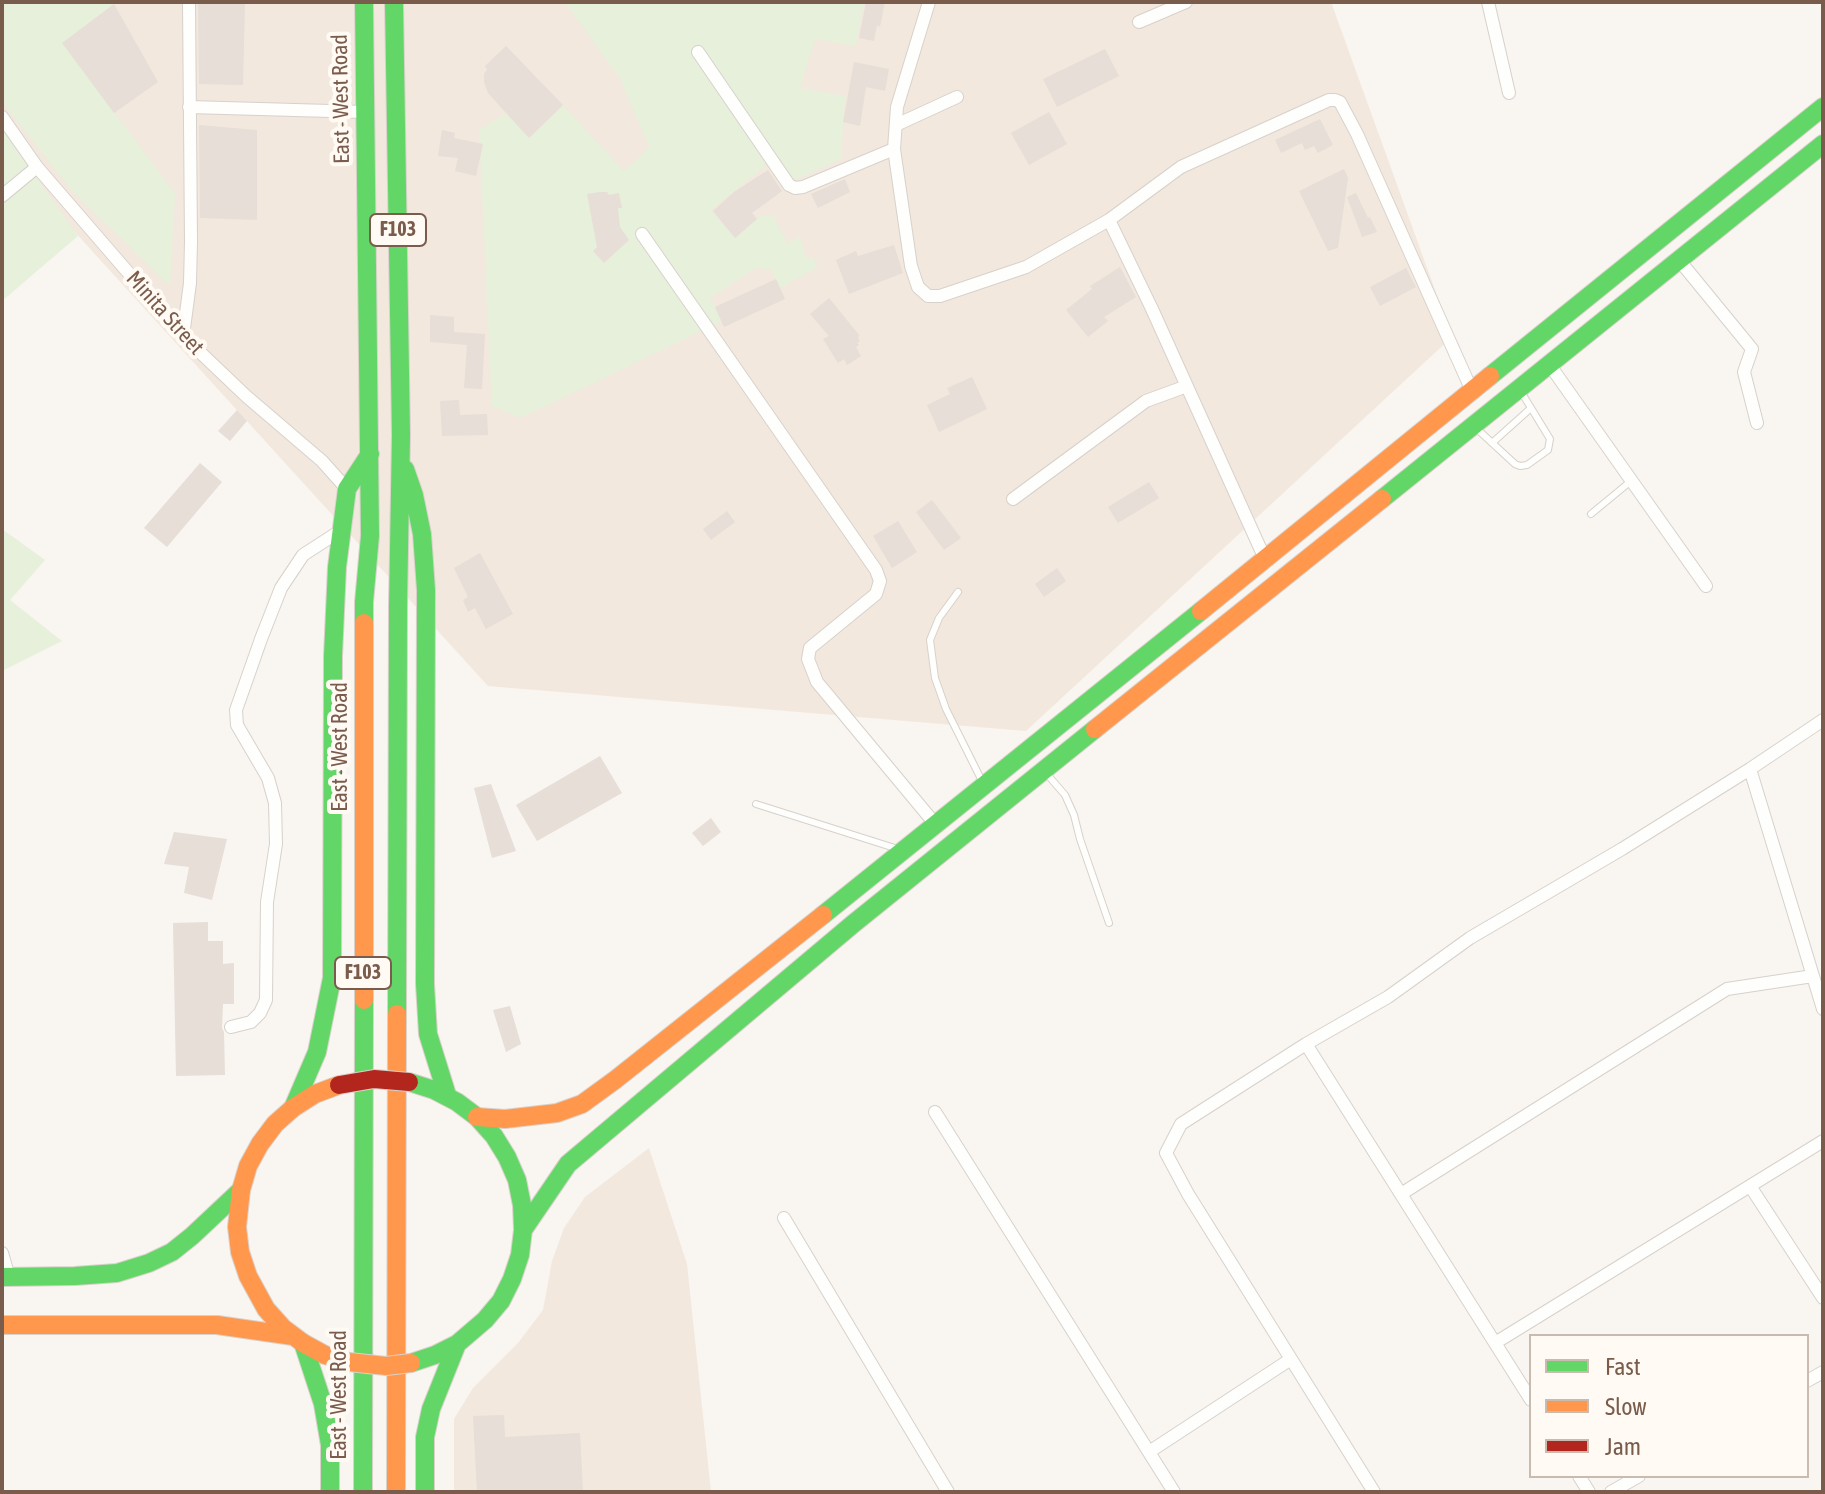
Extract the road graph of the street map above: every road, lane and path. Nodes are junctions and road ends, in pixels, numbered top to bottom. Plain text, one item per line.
1 (189, 2) edge
2 (364, 2) edge
3 (394, 2) edge
4 (929, 2) edge
5 (1186, 2) edge
6 (1488, 2) edge
7 (1139, 22) dead end
8 (698, 52) dead end
9 (1509, 93) dead end
10 (957, 97) dead end
11 (189, 107) junction
12 (1823, 107) edge
13 (365, 112) junction
14 (2, 117) edge
15 (896, 125) junction
16 (1823, 144) edge
17 (894, 149) junction
18 (37, 167) junction
19 (2, 196) edge
20 (1109, 220) junction
21 (642, 234) dead end
22 (1679, 260) junction
23 (183, 336) junction
24 (1549, 364) junction
25 (1187, 386) junction
26 (1519, 388) junction
27 (1472, 391) junction
28 (1531, 408) junction
29 (1757, 423) dead end
30 (1473, 426) junction
31 (1492, 443) junction
32 (370, 454) junction
33 (401, 458) junction
34 (1631, 481) junction
35 (347, 489) junction
36 (1013, 499) dead end
37 (1591, 514) dead end
38 (340, 531) junction
39 (1265, 559) junction
40 (1706, 586) dead end
41 (958, 592) dead end
42 (1823, 720) edge
43 (1750, 769) junction
44 (1044, 771) junction
45 (984, 786) junction
46 (756, 804) dead end
47 (936, 825) junction
48 (904, 851) junction
49 (1109, 923) dead end
50 (1813, 976) junction
51 (1823, 1009) edge
52 (231, 1027) dead end
53 (1306, 1044) junction
54 (447, 1095) junction
55 (293, 1108) junction
56 (935, 1112) dead end
57 (477, 1117) junction
58 (1823, 1141) edge
59 (1750, 1186) junction
60 (241, 1190) junction
61 (1401, 1194) junction
62 (784, 1218) dead end
63 (523, 1230) junction
64 (2, 1253) edge
65 (5, 1277) edge
66 (1823, 1298) edge
67 (2, 1325) edge
68 (298, 1339) junction
69 (1495, 1343) junction
70 (457, 1344) junction
71 (1291, 1359) junction
72 (1529, 1397) edge
73 (1149, 1452) junction
74 (1636, 1478) edge
75 (330, 1492) edge
76 (363, 1492) edge
77 (396, 1492) edge
78 (425, 1492) edge
79 (948, 1492) edge
80 (1174, 1492) edge
81 (1374, 1492) edge
82 (1611, 1492) edge

1 - 11 street
2 - 13 main road, East - West Road / F103
3 - 33 main road, F103
4 - 15 street
5 - 7 street
6 - 9 street
8 - 17 street
10 - 15 street
11 - 13 street
11 - 23 street
12 - 27 main road
13 - 32 main road, East - West Road / F103
14 - 18 street, Minita Street
15 - 17 street
16 - 22 main road
17 - 20 street
18 - 19 street
18 - 23 street, Minita Street
20 - 25 street
20 - 27 street
21 - 47 street
22 - 24 main road
22 - 29 street
23 - 35 street, Minita Street
24 - 26 main road
24 - 34 street
25 - 36 street
25 - 39 street
26 - 28 lane
26 - 30 main road
27 - 39 main road
28 - 31 lane
28 - 31 lane
30 - 31 lane
30 - 44 main road
32 - 35 main road
32 - 76 main road, East - West Road / F103
33 - 54 main road
33 - 77 main road, F103
34 - 37 lane
34 - 40 street
35 - 38 main road
38 - 52 street
38 - 55 main road
39 - 45 main road
41 - 45 lane
42 - 43 street
43 - 50 street
43 - 53 street
44 - 49 lane
44 - 63 main road
45 - 47 main road
46 - 48 lane
47 - 48 main road
48 - 57 main road
50 - 51 street
50 - 61 street
53 - 61 street
53 - 71 street
54 - 55 main road, bridge
54 - 57 main road
55 - 60 main road
56 - 73 street
57 - 63 main road
58 - 59 street
59 - 66 street
59 - 69 street
60 - 65 main road
60 - 68 main road
61 - 69 street
62 - 79 street
63 - 70 main road
64 - 65 street
67 - 68 main road
68 - 70 main road, bridge
68 - 75 main road
69 - 72 street
70 - 78 main road
71 - 73 street
71 - 81 street
73 - 80 street
74 - 82 street

